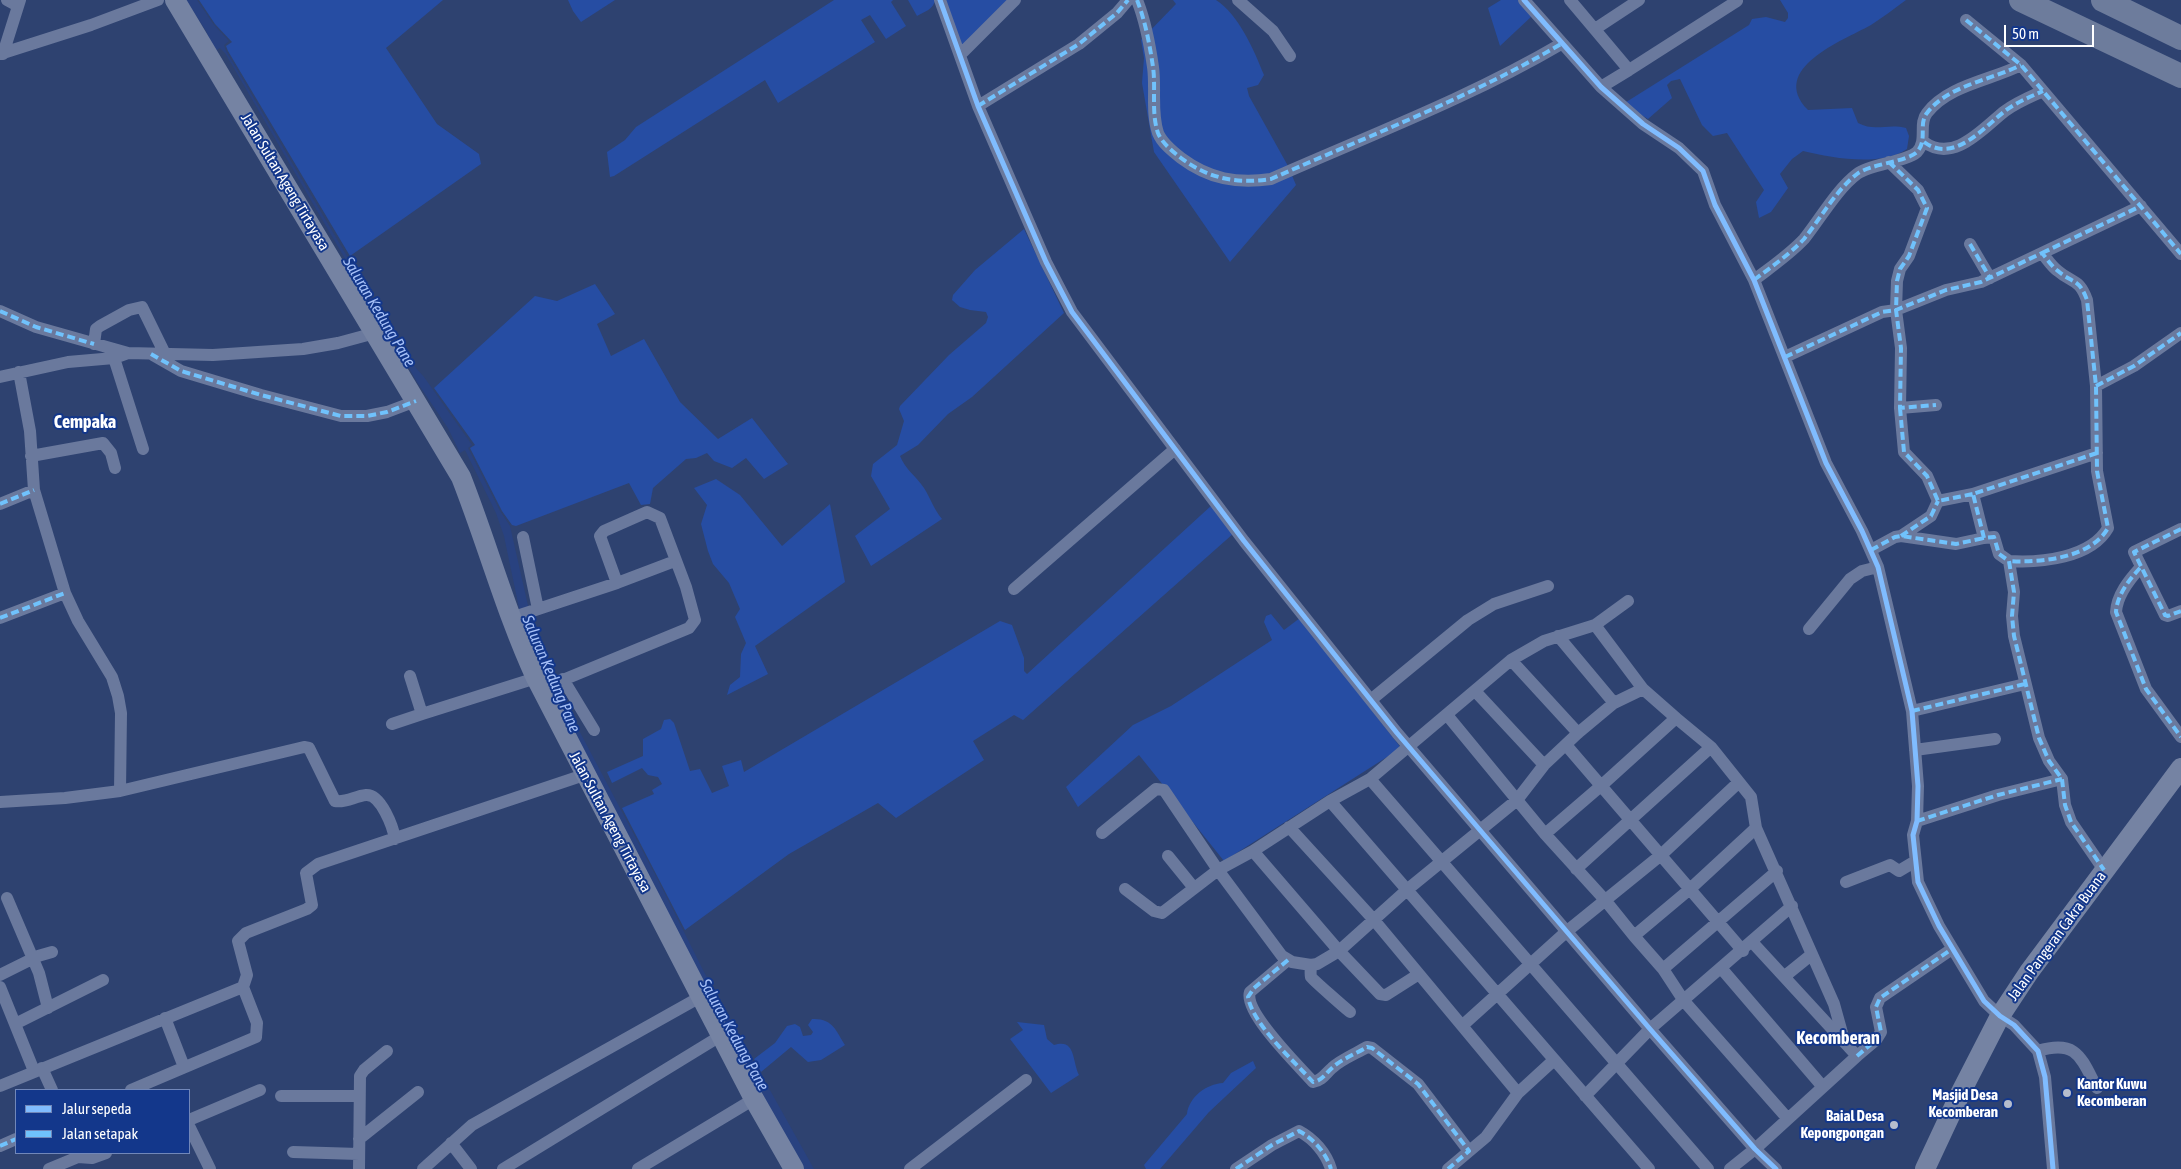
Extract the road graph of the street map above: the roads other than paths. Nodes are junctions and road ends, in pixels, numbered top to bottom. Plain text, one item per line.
1 (158, 0) edge
2 (175, 0) edge
3 (940, 0) edge
4 (1015, 0) edge
5 (1238, 0) edge
6 (1524, 0) edge
7 (1570, 0) edge
8 (1639, 0) edge
9 (2021, 0) edge
10 (2103, 0) edge
11 (1137, 1) edge
12 (1737, 1) edge
13 (15, 2) edge
14 (1966, 20) dead end
15 (1595, 29) junction
16 (2181, 38) edge
17 (1561, 44) junction
18 (1, 54) edge
19 (960, 55) junction
20 (1290, 56) dead end
21 (2021, 65) junction
22 (1629, 70) junction
23 (2181, 76) edge
24 (1601, 87) junction
25 (2043, 91) junction
26 (978, 106) junction
27 (1924, 142) junction
28 (1889, 162) junction
29 (2141, 206) junction
30 (1970, 244) dead end
31 (2042, 253) junction
32 (2181, 254) edge
33 (1990, 278) junction
34 (1754, 280) junction
35 (1896, 310) junction
36 (0, 311) edge
37 (2181, 332) edge
38 (375, 333) junction
39 (94, 344) junction
40 (128, 353) junction
41 (151, 354) junction
42 (165, 354) junction
43 (1785, 357) junction
44 (114, 358) junction
45 (19, 372) junction
46 (0, 377) edge
47 (2096, 386) junction
48 (416, 401) junction
49 (1936, 406) dead end
50 (1900, 408) junction
51 (143, 449) dead end
52 (1175, 449) junction
53 (2096, 453) junction
54 (31, 456) junction
55 (115, 468) dead end
56 (34, 490) junction
57 (1973, 494) junction
58 (1938, 501) junction
59 (0, 504) edge
60 (2181, 530) edge
61 (1901, 536) junction
62 (523, 537) dead end
63 (1984, 538) junction
64 (1871, 550) junction
65 (675, 560) junction
66 (2009, 562) junction
67 (1878, 567) junction
68 (2140, 568) junction
69 (618, 583) junction
70 (1548, 586) dead end
71 (1014, 589) dead end
72 (65, 593) junction
73 (1628, 601) dead end
74 (535, 610) junction
75 (2181, 611) edge
76 (514, 617) junction
77 (0, 618) edge
78 (1595, 625) junction
79 (1809, 629) dead end
80 (1558, 636) junction
81 (1511, 660) junction
82 (410, 676) dead end
83 (548, 683) junction
84 (2025, 684) junction
85 (1643, 689) junction
86 (1475, 690) junction
87 (1372, 699) junction
88 (1614, 703) junction
89 (1912, 711) junction
90 (422, 714) junction
91 (1447, 715) junction
92 (1676, 718) junction
93 (392, 724) dead end
94 (594, 730) dead end
95 (1578, 733) junction
96 (2181, 737) edge
97 (1995, 739) dead end
98 (1566, 745) junction
99 (1408, 747) junction
100 (1711, 748) junction
101 (1915, 750) junction
102 (1544, 765) junction
103 (2181, 768) edge
104 (584, 775) junction
105 (1370, 779) junction
106 (2062, 779) junction
107 (1739, 782) junction
108 (1602, 786) junction
109 (120, 791) junction
110 (1517, 800) junction
111 (1330, 801) junction
112 (0, 802) edge
113 (1632, 820) junction
114 (1917, 821) junction
115 (1289, 827) junction
116 (1756, 828) junction
117 (1480, 830) junction
118 (1102, 833) dead end
119 (1545, 834) junction
120 (396, 839) junction
121 (1253, 851) junction
122 (1661, 855) junction
123 (1168, 856) dead end
124 (1442, 861) junction
125 (1914, 862) junction
126 (1576, 869) junction
127 (1218, 870) junction
128 (2104, 870) junction
129 (1777, 871) junction
130 (1846, 882) dead end
131 (1125, 888) dead end
132 (1194, 888) junction
133 (1408, 889) junction
134 (1690, 889) junction
135 (7, 898) dead end
136 (1605, 900) junction
137 (1792, 906) junction
138 (1374, 920) junction
139 (1719, 920) junction
140 (1566, 932) junction
141 (1634, 936) junction
142 (1748, 947) junction
143 (1952, 949) junction
144 (1339, 951) junction
145 (52, 952) dead end
146 (1811, 955) junction
147 (32, 959) junction
148 (1288, 960) junction
149 (1531, 962) junction
150 (1311, 964) junction
151 (1721, 968) junction
152 (1663, 970) junction
153 (1419, 974) junction
154 (0, 975) edge
155 (1784, 976) junction
156 (103, 980) dead end
157 (0, 987) edge
158 (243, 987) junction
159 (1497, 994) junction
160 (702, 996) junction
161 (1684, 1000) junction
162 (48, 1008) junction
163 (1350, 1012) dead end
164 (165, 1018) junction
165 (2007, 1020) junction
166 (15, 1024) junction
167 (1463, 1025) junction
168 (1650, 1029) junction
169 (722, 1035) junction
170 (1844, 1040) junction
171 (2038, 1050) junction
172 (387, 1051) dead end
173 (1857, 1056) junction
174 (1554, 1060) junction
175 (1617, 1065) junction
176 (184, 1067) junction
177 (38, 1069) junction
178 (1026, 1080) dead end
179 (162, 1084) edge
180 (0, 1086) edge
181 (1824, 1087) junction
182 (2097, 1088) dead end
183 (51, 1089) edge
184 (136, 1089) edge
185 (260, 1090) dead end
186 (418, 1092) dead end
187 (1518, 1093) junction
188 (280, 1096) dead end
189 (359, 1096) junction
190 (1585, 1096) junction
191 (754, 1099) junction
192 (1788, 1118) junction
193 (190, 1120) edge
194 (190, 1128) edge
195 (15, 1139) edge
196 (359, 1139) junction
197 (451, 1143) junction
198 (0, 1146) edge
199 (1755, 1149) junction
200 (1469, 1151) junction
201 (293, 1152) dead end
202 (103, 1154) edge
203 (359, 1154) junction
204 (77, 1155) edge
205 (49, 1169) edge
206 (210, 1169) edge
207 (359, 1169) edge
208 (423, 1169) edge
209 (471, 1169) edge
210 (503, 1169) edge
211 (638, 1169) edge
212 (794, 1169) edge
213 (910, 1169) edge
214 (1236, 1169) edge
215 (1331, 1169) edge
216 (1448, 1169) edge
217 (1649, 1169) edge
218 (1708, 1169) edge
219 (1730, 1169) edge
220 (1776, 1169) edge
221 (1925, 1169) edge
222 (2053, 1169) edge

1 - 18 street
2 - 38 main road, Jalan Sultan Ageng Tirtayasa
3 - 19 street
4 - 19 street
5 - 20 street
6 - 17 street
7 - 15 street
8 - 15 street
9 - 23 highway
10 - 16 highway
11 - 17 street
11 - 26 street
12 - 22 street
13 - 18 street
14 - 21 street
15 - 22 street
17 - 24 street
19 - 26 street
21 - 25 street
21 - 27 street
22 - 24 street
24 - 34 street
25 - 27 street
25 - 29 street
26 - 52 street
27 - 28 street
28 - 34 street
28 - 35 street
29 - 31 street
29 - 32 street
30 - 33 street
31 - 33 street
31 - 47 street
33 - 35 street
34 - 43 street
35 - 43 street
35 - 50 street
36 - 39 street
37 - 47 street
38 - 42 street
38 - 48 main road, Jalan Sultan Ageng Tirtayasa
39 - 40 street
39 - 42 street
40 - 41 street
40 - 44 street
41 - 42 street
41 - 48 street
43 - 64 street
44 - 45 street
44 - 51 street
45 - 46 street
45 - 54 street
47 - 53 street
48 - 76 main road, Jalan Sultan Ageng Tirtayasa
49 - 50 street
50 - 58 street
52 - 71 street
52 - 87 street
53 - 57 street
53 - 66 street
54 - 55 street
54 - 56 street
56 - 59 street
56 - 72 street
57 - 58 street
57 - 63 street
58 - 61 street
60 - 68 street
61 - 63 street
61 - 64 street
62 - 74 street
63 - 66 street
64 - 67 street
65 - 69 street
65 - 69 street
65 - 83 street
66 - 84 street
67 - 79 street
67 - 89 street
68 - 75 street
68 - 96 street
69 - 74 street
70 - 87 street
72 - 77 street
72 - 109 street
73 - 78 street
74 - 76 street
76 - 83 main road, Jalan Sultan Ageng Tirtayasa
78 - 80 street
78 - 85 street
80 - 81 street
80 - 88 street
81 - 86 street
81 - 95 street
82 - 90 street
83 - 90 street
83 - 94 street
83 - 104 main road, Jalan Sultan Ageng Tirtayasa
84 - 89 street
84 - 106 street
85 - 88 street
85 - 92 street
86 - 91 street
86 - 102 street
87 - 99 street
88 - 95 street
89 - 101 street
90 - 93 street
91 - 99 street
91 - 110 street
92 - 100 street
92 - 108 street
95 - 98 street
97 - 101 street
98 - 102 street
98 - 108 street
99 - 105 street
99 - 117 street
100 - 107 street
100 - 113 street
101 - 114 street
102 - 110 street
103 - 128 main road, Jalan Pangeran Cakra Buana
104 - 120 street
104 - 160 main road, Jalan Sultan Ageng Tirtayasa
105 - 111 street
105 - 124 street
106 - 114 street
106 - 128 street
107 - 116 street
107 - 122 street
108 - 113 street
108 - 119 street
109 - 112 street
109 - 120 street
110 - 117 street
110 - 119 street
111 - 115 street
111 - 133 street
113 - 122 street
113 - 126 street
114 - 125 street
115 - 121 street
115 - 138 street
116 - 129 street
116 - 134 street
117 - 124 street
117 - 140 street
118 - 127 street
119 - 126 street
120 - 158 street
121 - 127 street
121 - 144 street
122 - 134 street
122 - 136 street
123 - 132 street
124 - 133 street
124 - 149 street
125 - 130 street
125 - 143 street
126 - 136 street
127 - 132 street
127 - 148 street
128 - 165 main road, Jalan Pangeran Cakra Buana
129 - 137 street
129 - 139 street
131 - 132 street
133 - 138 street
133 - 159 street
134 - 139 street
134 - 141 street
135 - 147 street
136 - 140 street
136 - 141 street
137 - 142 street
137 - 146 street
138 - 144 street
138 - 153 street
139 - 142 street
139 - 152 street
140 - 149 street
140 - 168 street
141 - 152 street
142 - 151 street
142 - 155 street
143 - 165 street
143 - 173 street
144 - 150 street
144 - 153 street
145 - 147 street
146 - 155 street
146 - 170 street
147 - 154 street
147 - 162 street
148 - 150 street
148 - 200 street
149 - 159 street
149 - 175 street
150 - 163 street
151 - 161 street
151 - 181 street
152 - 161 street
153 - 167 street
155 - 170 street
156 - 162 street
157 - 166 street
158 - 164 street
158 - 176 street
159 - 167 street
159 - 174 street
160 - 169 main road, Jalan Sultan Ageng Tirtayasa
160 - 197 street
161 - 168 street
161 - 192 street
162 - 166 street
164 - 176 street
164 - 177 street
165 - 171 street
165 - 221 main road, Jalan Pangeran Cakra Buana
166 - 177 street
167 - 187 street
168 - 175 street
168 - 199 street
169 - 191 main road, Jalan Sultan Ageng Tirtayasa
169 - 210 street
170 - 173 street
171 - 182 street
171 - 222 street
172 - 189 street
173 - 181 street
174 - 187 street
174 - 190 street
175 - 190 street
175 - 218 street
176 - 179 street
177 - 180 street
177 - 183 street
178 - 213 street
179 - 184 street
181 - 192 street
185 - 193 street
186 - 196 street
187 - 200 street
188 - 189 street
189 - 196 street
190 - 217 street
191 - 211 street
191 - 212 main road, Jalan Sultan Ageng Tirtayasa
192 - 199 street
194 - 206 street
195 - 198 street
196 - 203 street
197 - 208 street
197 - 209 street
199 - 219 street
199 - 220 street
200 - 216 street
201 - 203 street
202 - 204 street
203 - 207 street
204 - 205 street
214 - 215 street

